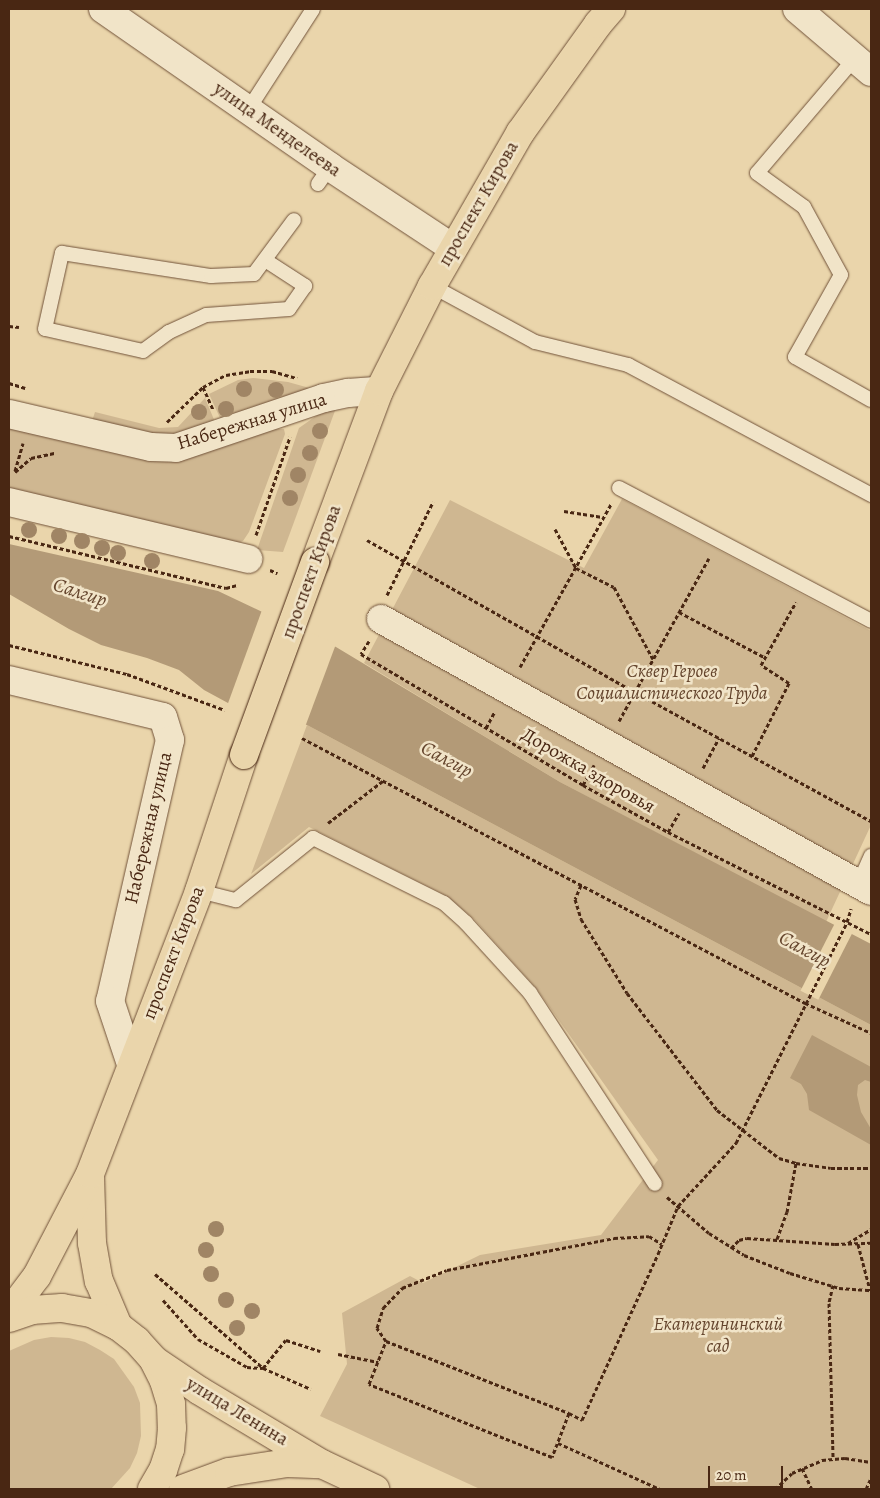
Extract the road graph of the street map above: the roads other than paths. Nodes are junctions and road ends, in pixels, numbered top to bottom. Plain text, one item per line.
1 (103, 9) edge
2 (313, 9) edge
3 (611, 9) edge
4 (797, 9) edge
5 (863, 65) edge
6 (248, 110) junction
7 (294, 220) dead end
8 (452, 248) junction
9 (265, 260) junction
10 (432, 286) junction
11 (379, 391) junction
12 (871, 400) edge
13 (20, 416) edge
14 (619, 488) road end
15 (11, 491) edge
16 (871, 495) edge
17 (248, 559) road end
18 (381, 619) road end
19 (871, 621) edge
20 (9, 680) edge
21 (871, 856) edge
22 (865, 888) edge
23 (199, 891) junction
24 (131, 1064) junction
25 (90, 1174) junction
26 (655, 1184) road end
27 (9, 1314) edge
28 (9, 1318) edge
29 (118, 1326) junction
30 (153, 1359) junction
31 (322, 1464) junction
32 (368, 1488) edge
33 (152, 1489) edge
34 (182, 1489) edge

1 - 6 street, улица Менделеева
2 - 6 lane
3 - 8 main road, проспект Кирова
4 - 5 street
5 - 12 lane
6 - 8 street, улица Менделеева
7 - 9 lane
8 - 10 main road, проспект Кирова
9 - 9 lane
10 - 11 main road, проспект Кирова
10 - 16 lane
11 - 13 street, Набережная улица
11 - 23 main road, проспект Кирова, bridge
14 - 19 lane
15 - 17 street
18 - 22 street
20 - 24 street, Набережная улица
21 - 22 lane
23 - 24 main road, проспект Кирова
23 - 26 lane
24 - 25 main road, проспект Кирова
25 - 27 main road, проспект Кирова
25 - 29 main road, проспект Кирова
28 - 29 main road
29 - 30 main road
30 - 31 main road, улица Ленина
30 - 33 main road
31 - 32 main road, улица Ленина
31 - 34 main road, улица Ленина

